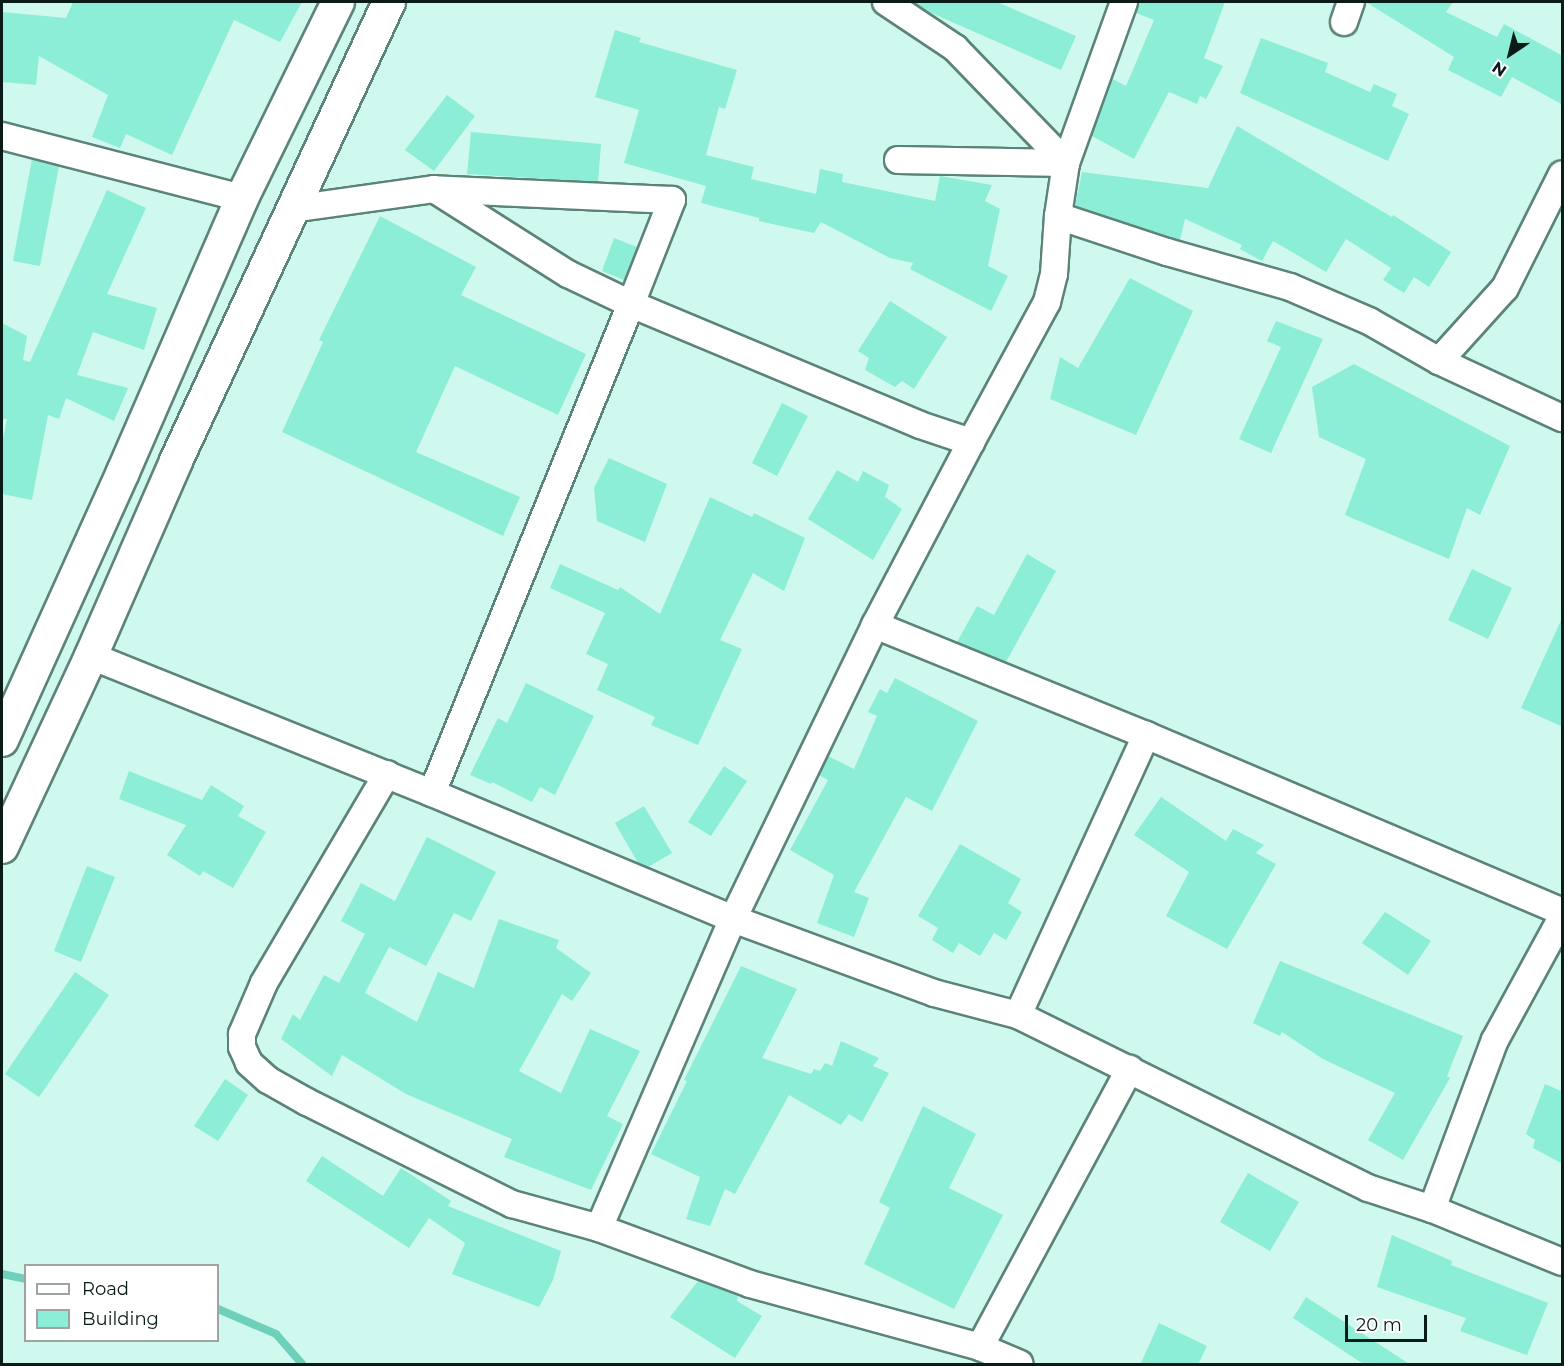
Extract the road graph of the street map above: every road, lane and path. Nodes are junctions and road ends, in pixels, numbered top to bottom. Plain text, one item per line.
1 (338, 2) edge
2 (389, 2) edge
3 (886, 2) edge
4 (1124, 2) edge
5 (2, 136) edge
6 (898, 160) dead end
7 (1066, 162) junction
8 (1563, 174) edge
9 (434, 189) junction
10 (242, 198) junction
11 (292, 209) junction
12 (1058, 216) junction
13 (631, 304) junction
14 (1439, 361) junction
15 (1563, 418) edge
16 (971, 442) junction
17 (875, 625) junction
18 (92, 656) junction
19 (1146, 735) junction
20 (2, 740) edge
21 (387, 774) junction
22 (432, 794) junction
23 (2, 847) edge
24 (1563, 912) edge
25 (1563, 917) edge
26 (732, 919) junction
27 (1017, 1015) junction
28 (1130, 1069) junction
29 (1432, 1209) junction
30 (599, 1228) junction
31 (1563, 1262) edge
32 (980, 1347) junction
33 (1020, 1365) edge

1 - 10 street
2 - 11 street
3 - 7 street
4 - 7 street
5 - 10 street
6 - 7 street
7 - 12 street
8 - 14 street
9 - 11 street
9 - 13 street
9 - 13 street
10 - 20 street
11 - 18 street
12 - 14 street
12 - 16 street
13 - 16 street
13 - 22 street
14 - 15 street
16 - 17 street
17 - 19 street
17 - 26 street
18 - 21 street
18 - 23 street
19 - 24 street
19 - 27 street
21 - 22 street
21 - 30 street
22 - 26 street
25 - 29 street
26 - 27 street
26 - 30 street
27 - 28 street
28 - 29 street
28 - 32 street
29 - 31 street
30 - 32 street
32 - 33 street

